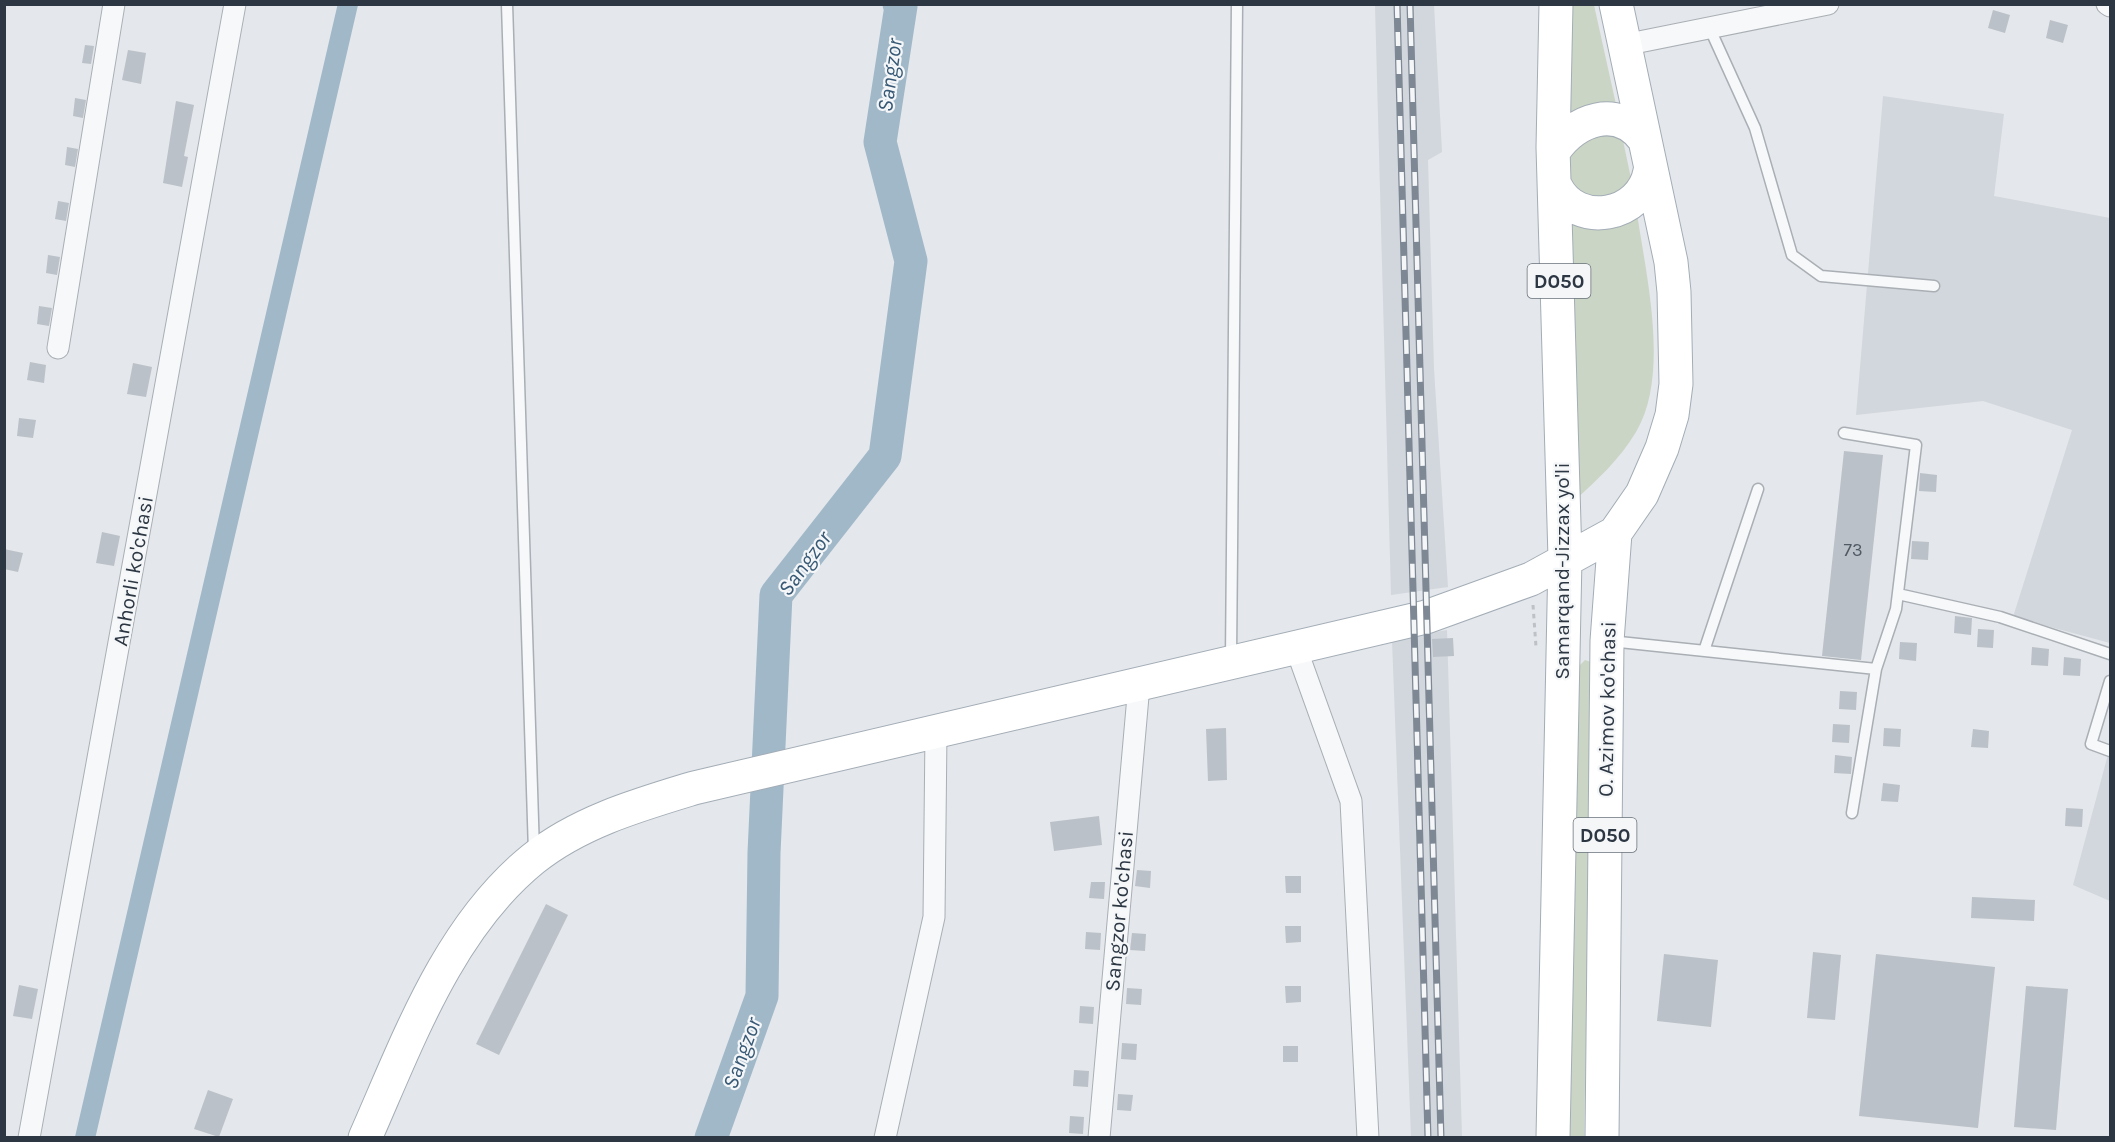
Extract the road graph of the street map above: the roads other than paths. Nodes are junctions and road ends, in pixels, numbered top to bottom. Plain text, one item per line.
1 (114, 4) edge
2 (236, 4) edge
3 (507, 4) edge
4 (1238, 4) edge
5 (1556, 4) edge
6 (1616, 4) edge
7 (1828, 4) edge
8 (1776, 10) edge
9 (1710, 29) junction
10 (1624, 45) junction
11 (1644, 139) junction
12 (1554, 151) junction
13 (1650, 171) junction
14 (1556, 187) junction
15 (1934, 286) dead end
16 (58, 348) dead end
17 (1844, 433) dead end
18 (1758, 489) dead end
19 (1615, 534) junction
20 (1565, 558) junction
21 (1898, 594) junction
22 (1607, 641) junction
23 (1296, 648) junction
24 (1704, 651) junction
25 (2110, 654) edge
26 (1231, 664) junction
27 (1876, 669) junction
28 (2110, 681) edge
29 (1139, 685) junction
30 (936, 732) junction
31 (2110, 752) edge
32 (1852, 813) dead end
33 (534, 858) junction
34 (29, 1137) edge
35 (366, 1137) edge
36 (885, 1137) edge
37 (1100, 1137) edge
38 (1368, 1137) edge
39 (1553, 1137) edge
40 (1602, 1137) edge

1 - 16 street
2 - 34 street, Anhorli ko'chasi
3 - 33 lane
4 - 26 lane
5 - 12 main road, Samarqand-Jizzax yo'li / D050
6 - 10 main road, D050
7 - 8 street
8 - 9 street
9 - 10 street
9 - 15 lane
10 - 11 main road, D050
11 - 12 main road
11 - 13 main road, D050
12 - 14 main road, Samarqand-Jizzax yo'li / D050
13 - 14 main road
13 - 19 main road, D050
14 - 20 main road, Samarqand-Jizzax yo'li / D050
17 - 21 lane
18 - 24 lane
19 - 20 main road
19 - 22 main road, O. Azimov ko'chasi / D050
20 - 23 main road
20 - 39 main road, Samarqand-Jizzax yo'li / D050
21 - 25 lane
21 - 27 lane
22 - 24 lane
22 - 40 main road, O. Azimov ko'chasi / D050
23 - 26 main road
23 - 38 street
24 - 27 lane
26 - 29 main road
27 - 32 lane
28 - 31 lane
29 - 30 main road
29 - 37 street, Sangzor ko'chasi
30 - 33 main road
30 - 36 street
33 - 35 main road

